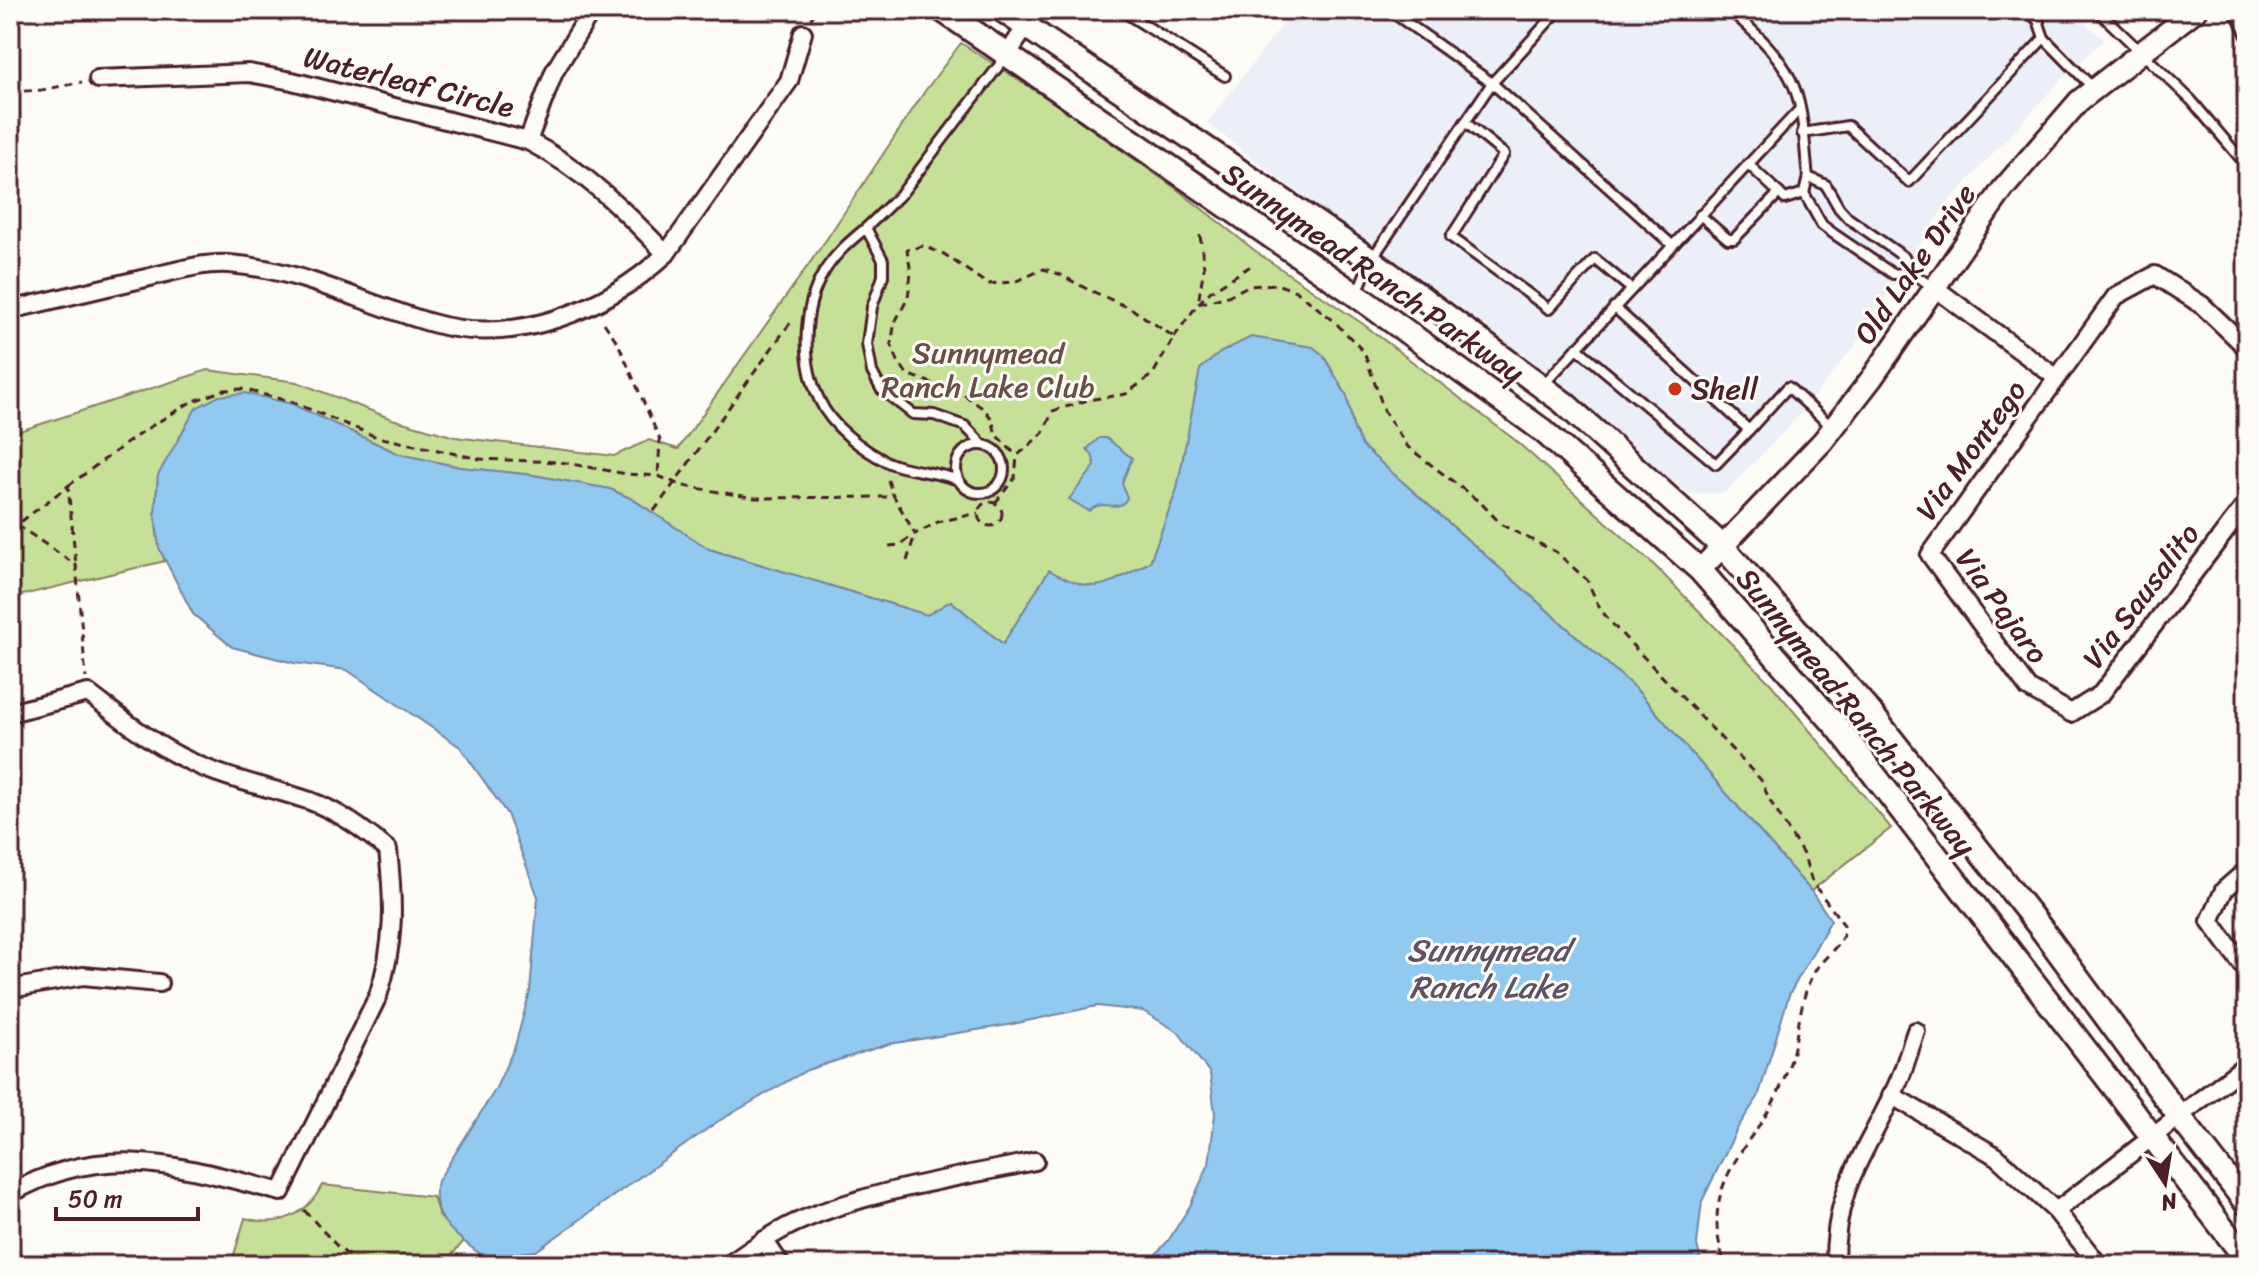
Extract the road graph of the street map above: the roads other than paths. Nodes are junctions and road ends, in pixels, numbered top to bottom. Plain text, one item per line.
1 (592, 10) edge
2 (942, 10) edge
3 (1002, 10) edge
4 (1121, 10) edge
5 (1389, 10) edge
6 (1559, 10) edge
7 (1730, 10) edge
8 (2026, 10) edge
9 (2097, 10) edge
10 (2196, 10) edge
11 (2235, 10) edge
12 (1032, 18) edge
13 (803, 33) dead end
14 (2247, 36) edge
15 (2044, 38) junction
16 (2141, 51) junction
17 (1007, 55) junction
18 (1225, 76) dead end
19 (98, 79) road end
20 (1492, 83) junction
21 (2094, 89) junction
22 (1799, 110) junction
23 (1465, 122) junction
24 (1802, 133) junction
25 (528, 141) junction
26 (1748, 164) junction
27 (2247, 166) edge
28 (1808, 177) junction
29 (1779, 193) junction
30 (1804, 193) junction
31 (1700, 215) junction
32 (866, 228) junction
33 (1672, 245) junction
34 (666, 254) junction
35 (1371, 260) junction
36 (1911, 272) junction
37 (1630, 288) junction
38 (1935, 288) junction
39 (1356, 295) junction
40 (1614, 307) junction
41 (10, 310) edge
42 (1577, 348) junction
43 (2247, 348) edge
44 (2057, 378) junction
45 (1542, 387) junction
46 (1833, 428) junction
47 (1749, 430) junction
48 (983, 445) junction
49 (958, 480) junction
50 (2247, 503) edge
51 (1723, 547) junction
52 (1930, 555) joint
53 (1700, 570) junction
54 (10, 713) edge
55 (2071, 713) joint
56 (2247, 870) edge
57 (2247, 971) edge
58 (159, 983) dead end
59 (10, 989) edge
60 (1916, 1031) dead end
61 (2247, 1064) edge
62 (1891, 1095) junction
63 (2179, 1116) junction
64 (2151, 1136) junction
65 (1035, 1161) dead end
66 (10, 1194) edge
67 (2247, 1204) edge
68 (2056, 1211) junction
69 (764, 1240) junction
70 (2247, 1260) edge
71 (728, 1265) edge
72 (781, 1265) edge
73 (1835, 1265) edge
74 (2099, 1265) edge

1 - 25 street
2 - 17 main road, Sunnymead Ranch Parkway
3 - 12 main road, Sunnymead Ranch Parkway
4 - 18 lane
5 - 20 lane
6 - 20 lane
7 - 22 lane
8 - 15 lane
9 - 16 lane
10 - 16 street, Old Lake Drive
11 - 14 lane
12 - 17 street
12 - 35 main road, Sunnymead Ranch Parkway
13 - 34 street
15 - 21 lane
15 - 24 lane
16 - 21 street, Old Lake Drive
16 - 27 lane
17 - 32 lane
17 - 39 main road, Sunnymead Ranch Parkway
19 - 25 street, Waterleaf Circle
20 - 23 lane
20 - 33 lane
21 - 38 street, Old Lake Drive
22 - 24 lane
22 - 26 lane
23 - 35 lane
23 - 37 lane
24 - 28 lane
25 - 34 street, Waterleaf Circle
26 - 29 lane
26 - 31 lane
28 - 30 lane
28 - 36 lane
29 - 30 lane
29 - 31 lane
30 - 36 lane
31 - 33 lane
32 - 48 lane
32 - 49 lane
33 - 37 lane
34 - 41 street
35 - 39 lane
35 - 45 main road, Sunnymead Ranch Parkway
36 - 38 lane
37 - 40 lane
38 - 44 street, Via Montego
38 - 46 street, Old Lake Drive
39 - 53 main road, Sunnymead Ranch Parkway
40 - 42 lane
40 - 47 lane
42 - 45 lane
42 - 47 lane
43 - 44 street, Via Montego
44 - 52 street, Via Montego
45 - 51 main road, Sunnymead Ranch Parkway
46 - 47 lane
46 - 51 street, Old Lake Drive
48 - 49 lane
48 - 49 lane
50 - 55 street, Via Sausalito
51 - 53 street, Old Lake Drive
51 - 63 main road, Sunnymead Ranch Parkway
52 - 55 street, Via Pajaro
53 - 64 main road, Sunnymead Ranch Parkway
54 - 66 street
56 - 57 street
58 - 59 street
60 - 62 street
61 - 63 street
62 - 68 street
62 - 73 street
63 - 64 street
63 - 67 main road, Sunnymead Ranch Parkway
64 - 68 street
64 - 70 main road, Sunnymead Ranch Parkway
65 - 69 street
68 - 74 street
69 - 71 street
69 - 72 street

